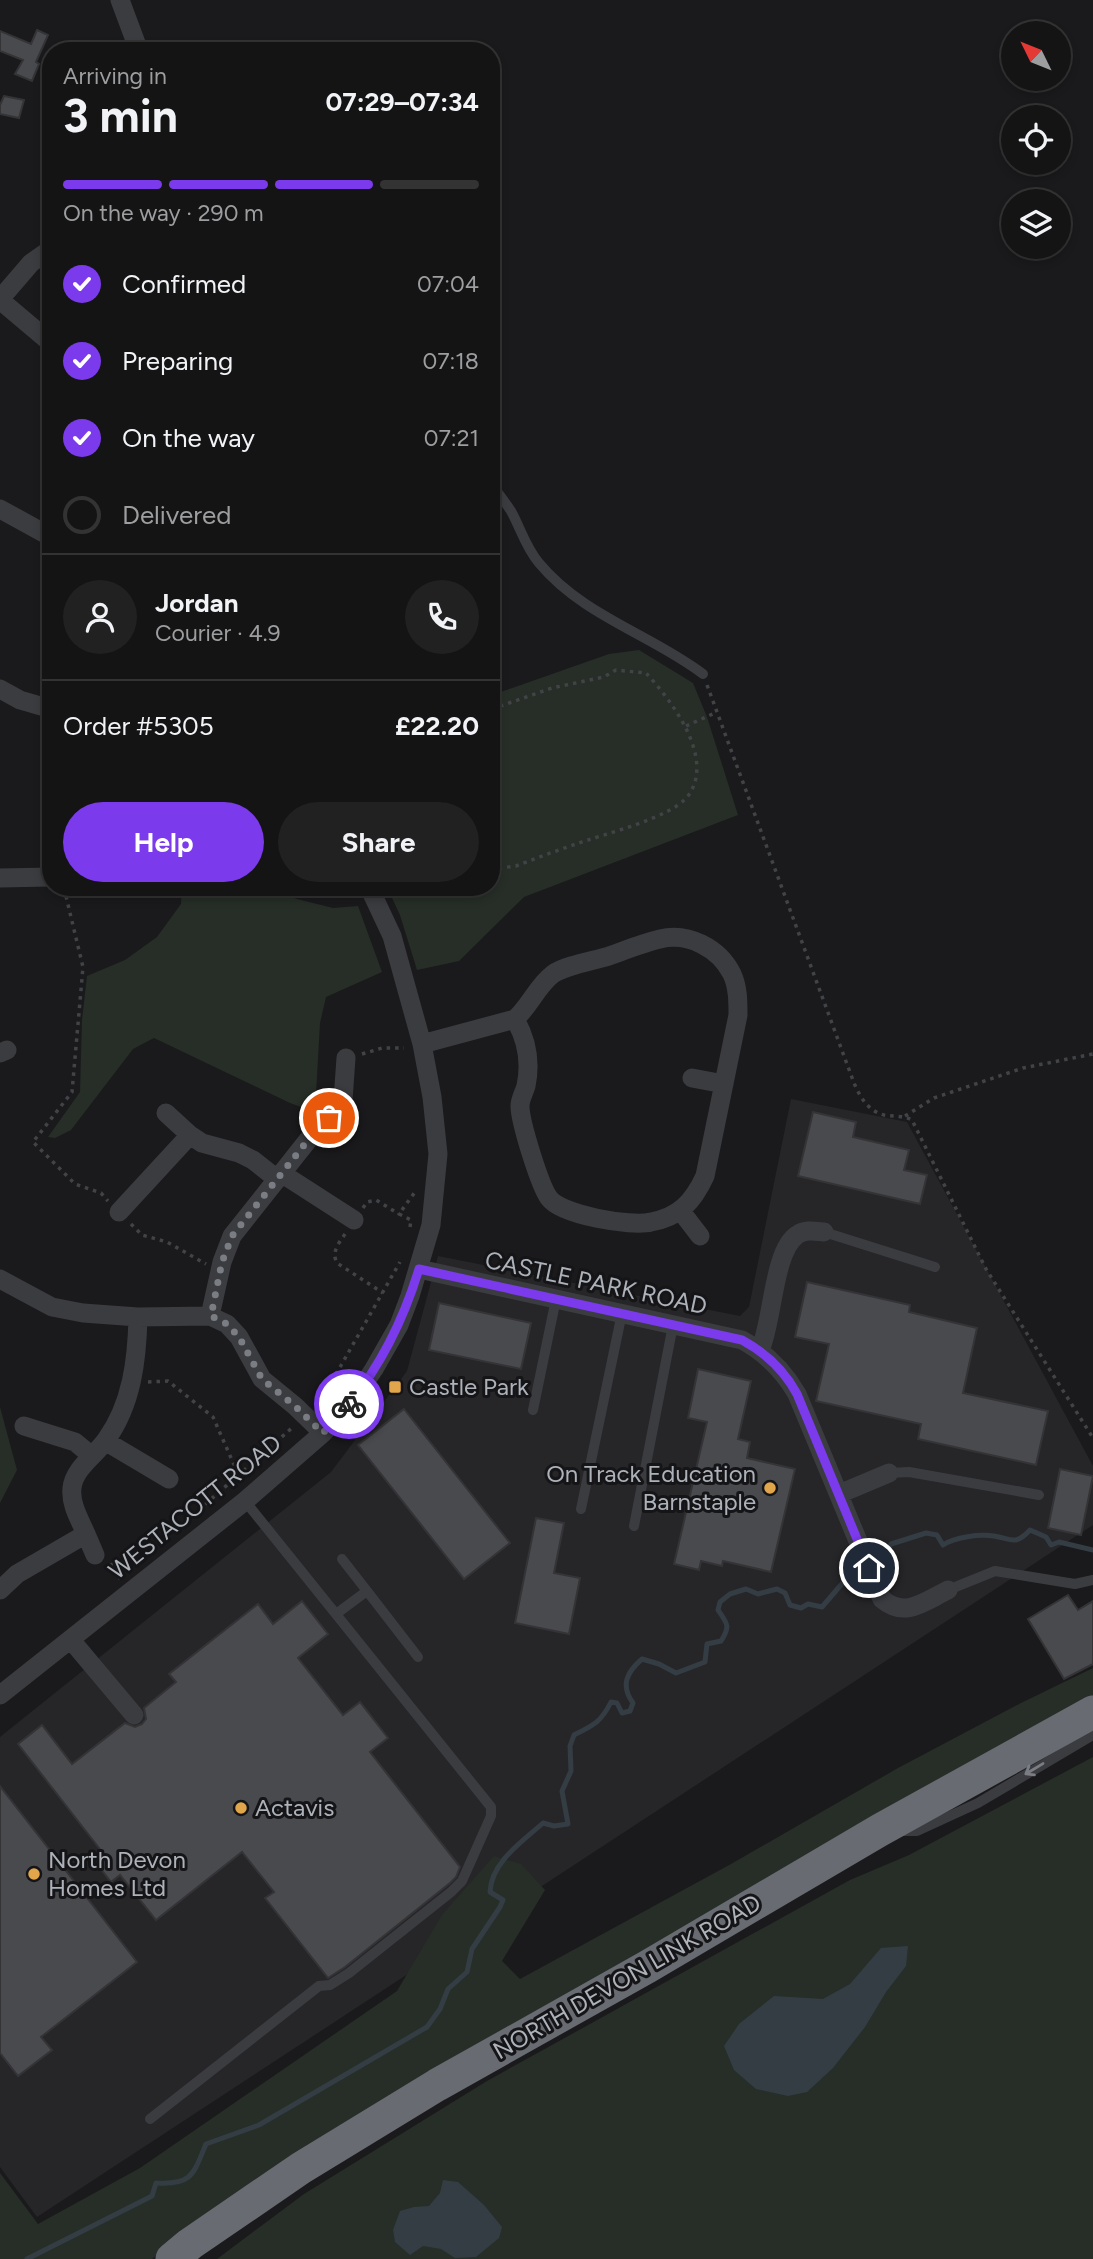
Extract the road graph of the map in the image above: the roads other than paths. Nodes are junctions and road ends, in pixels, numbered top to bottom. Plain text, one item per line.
1 (120, 0) edge
2 (136, 42) edge
3 (42, 256) edge
4 (0, 300) edge
5 (42, 335) edge
6 (500, 496) edge
7 (0, 509) edge
8 (42, 532) edge
9 (703, 674) road end
10 (0, 689) edge
11 (42, 709) edge
12 (42, 877) edge
13 (0, 878) edge
14 (373, 896) edge
15 (515, 1019) junction
16 (418, 1046) junction
17 (346, 1058) road end
18 (692, 1078) dead end
19 (724, 1084) junction
20 (166, 1113) dead end
21 (190, 1135) junction
22 (279, 1176) junction
23 (680, 1210) junction
24 (119, 1212) road end
25 (354, 1220) road end
26 (824, 1232) joint
27 (700, 1237) dead end
28 (935, 1267) dead end
29 (419, 1269) junction
30 (0, 1279) edge
31 (556, 1299) junction
32 (622, 1313) junction
33 (211, 1316) junction
34 (138, 1317) junction
35 (673, 1325) junction
36 (760, 1350) junction
37 (533, 1410) dead end
38 (24, 1426) dead end
39 (323, 1433) junction
40 (99, 1448) junction
41 (889, 1473) joint
42 (169, 1479) dead end
43 (839, 1494) junction
44 (1039, 1495) dead end
45 (244, 1501) junction
46 (580, 1509) dead end
47 (634, 1526) dead end
48 (86, 1534) junction
49 (95, 1555) dead end
50 (342, 1559) dead end
51 (1093, 1580) edge
52 (0, 1590) edge
53 (948, 1590) joint
54 (367, 1591) junction
55 (335, 1614) junction
56 (71, 1640) junction
57 (418, 1657) dead end
58 (0, 1695) edge
59 (1093, 1712) edge
60 (134, 1715) dead end
61 (1093, 1735) edge
62 (880, 1830) junction
63 (149, 2119) dead end
64 (172, 2259) edge

1 - 2 street
3 - 4 street
4 - 5 street
6 - 9 lane
7 - 8 street
10 - 11 street
12 - 13 street
14 - 16 street, WESTACOTT ROAD
15 - 16 street
15 - 19 street
15 - 23 street
16 - 29 street, WESTACOTT ROAD
17 - 22 street
18 - 19 street
19 - 23 street
20 - 21 street
21 - 22 street
21 - 24 street
22 - 25 street
22 - 33 street
23 - 27 street
26 - 28 lane
26 - 36 street
29 - 31 street, CASTLE PARK ROAD
29 - 39 street, WESTACOTT ROAD
30 - 34 street
31 - 32 street, CASTLE PARK ROAD
31 - 37 lane
32 - 35 street, CASTLE PARK ROAD
32 - 46 lane
33 - 34 street
33 - 39 street
34 - 40 street
35 - 36 street, CASTLE PARK ROAD
35 - 47 lane
36 - 43 street, CASTLE PARK ROAD
38 - 40 street
39 - 45 street, WESTACOTT ROAD
40 - 42 street
40 - 48 street
41 - 43 street
41 - 44 lane
43 - 53 street, CASTLE PARK ROAD
45 - 55 lane
45 - 56 street, WESTACOTT ROAD
48 - 49 street
48 - 52 street
50 - 54 lane
51 - 53 lane
54 - 55 lane
54 - 57 lane
55 - 63 lane
56 - 58 street, WESTACOTT ROAD
56 - 60 street
59 - 62 highway, NORTH DEVON LINK ROAD
61 -> 62 lane
62 - 64 highway, NORTH DEVON LINK ROAD

